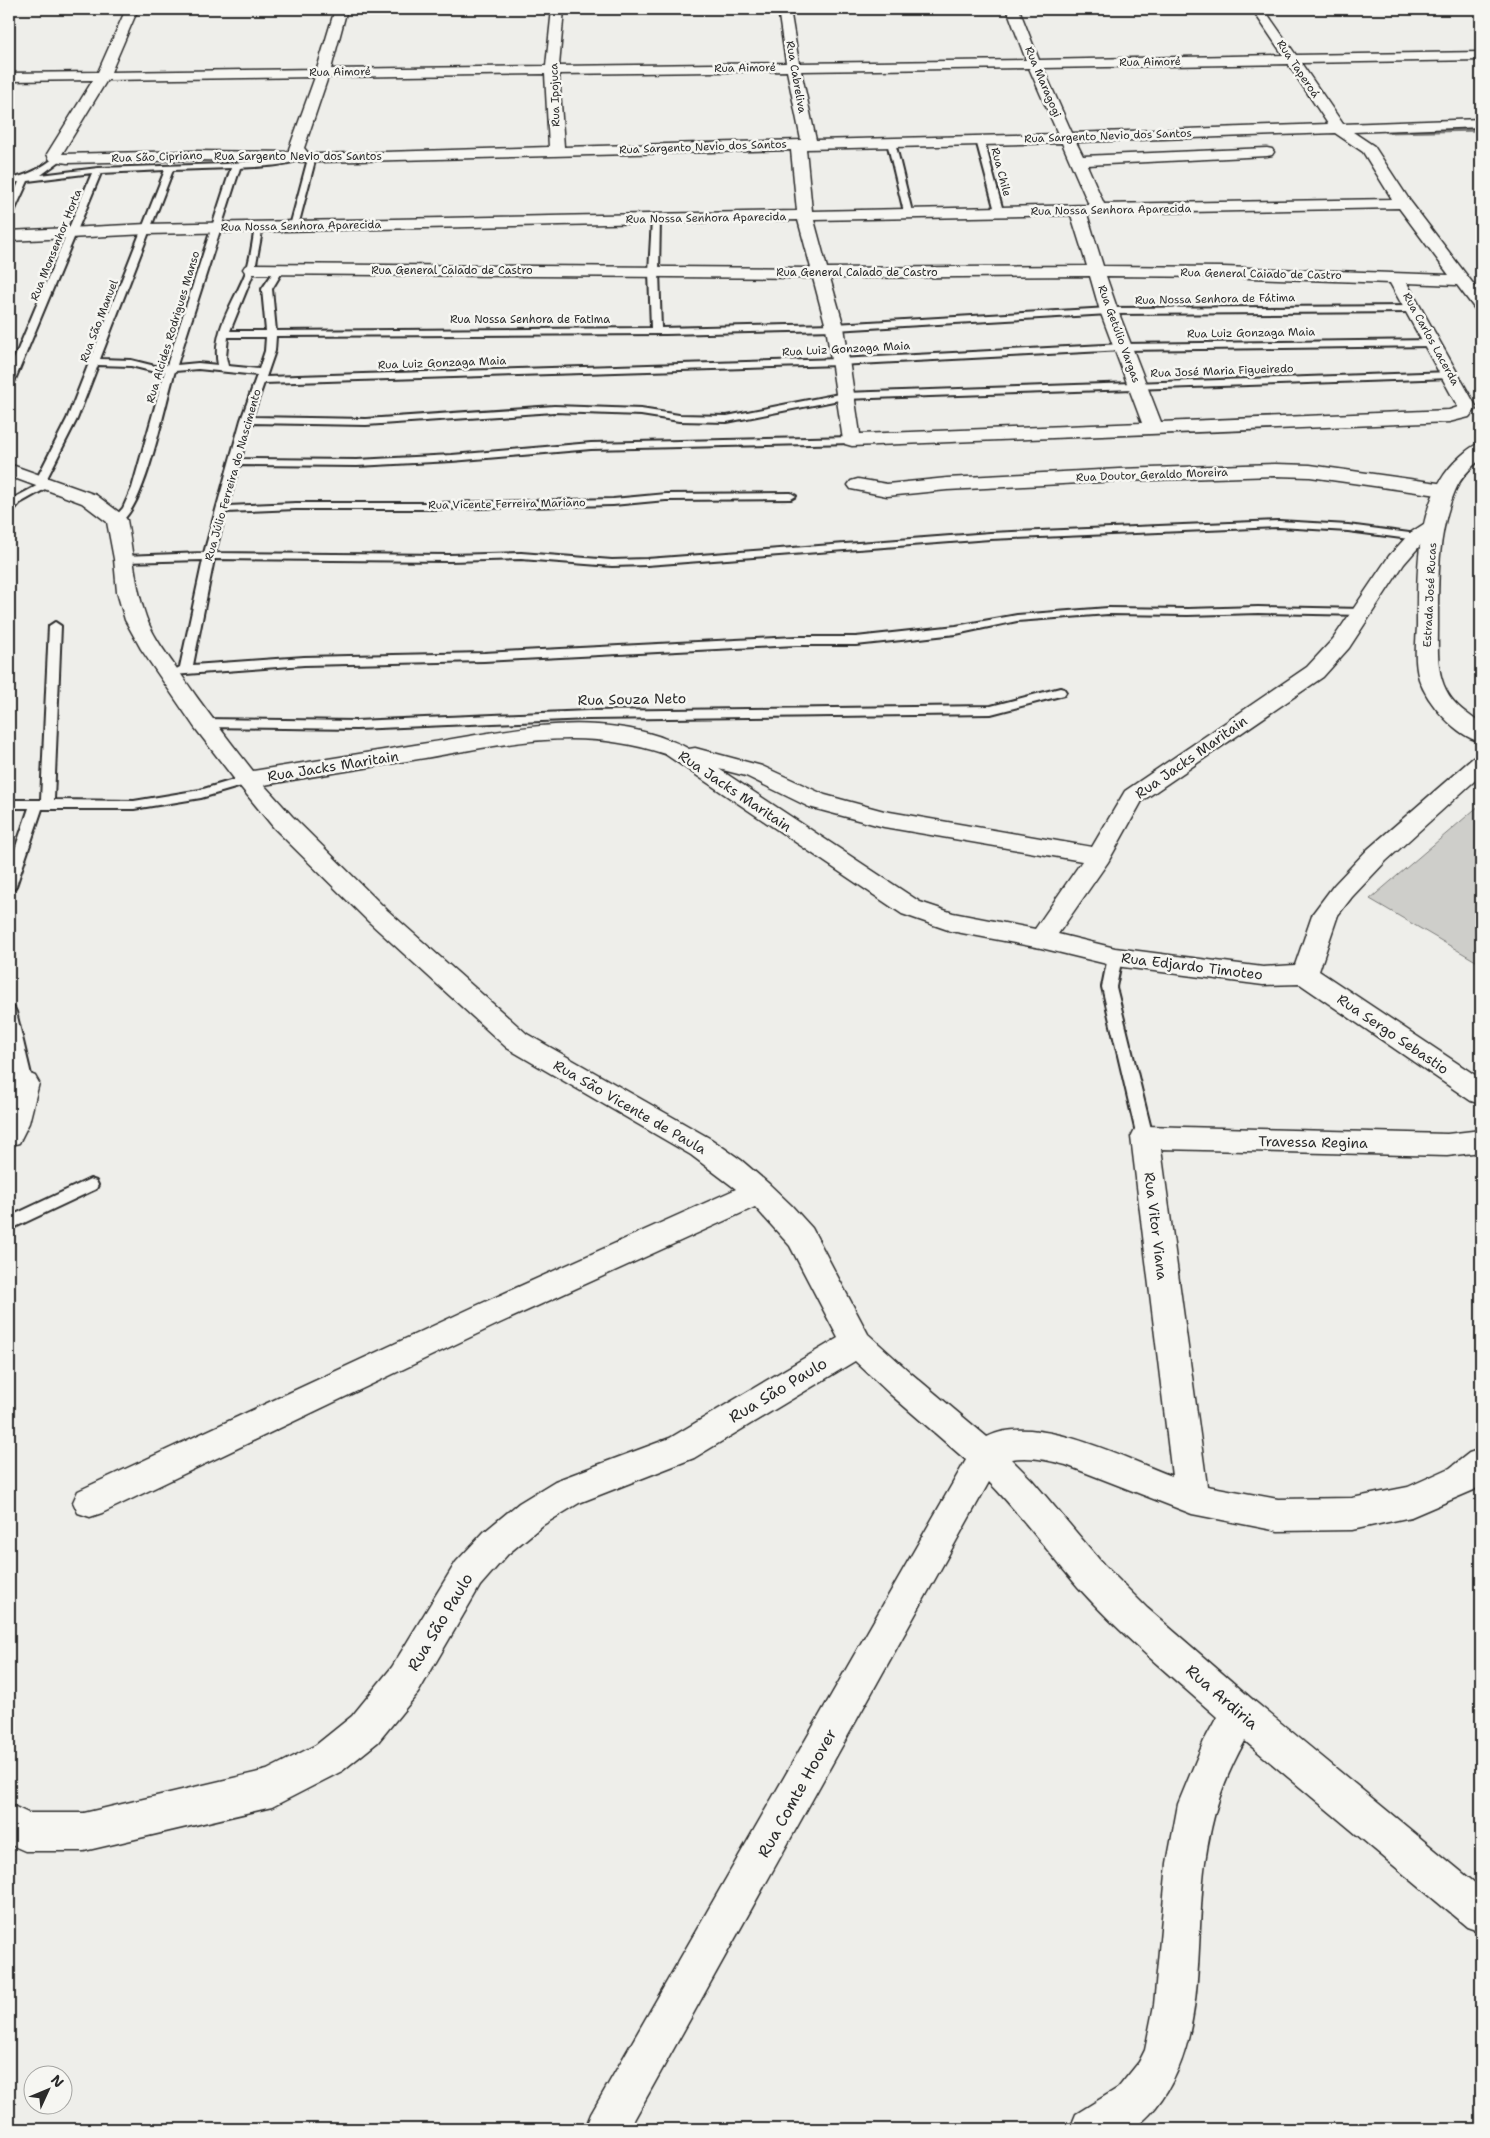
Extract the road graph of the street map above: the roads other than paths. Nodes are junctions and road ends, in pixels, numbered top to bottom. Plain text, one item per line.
1 (132, 9) edge
2 (341, 9) edge
3 (558, 9) edge
4 (784, 9) edge
5 (1013, 9) edge
6 (1258, 9) edge
7 (1481, 56) edge
8 (1291, 59) junction
9 (1034, 64) junction
10 (793, 67) junction
11 (552, 70) junction
12 (322, 72) junction
13 (103, 75) junction
14 (9, 77) edge
15 (1481, 123) edge
16 (1339, 129) junction
17 (1481, 136) edge
18 (1067, 138) junction
19 (980, 140) junction
20 (1358, 140) junction
21 (891, 142) junction
22 (803, 144) junction
23 (557, 151) junction
24 (1267, 152) dead end
25 (307, 156) junction
26 (63, 159) junction
27 (1077, 161) junction
28 (236, 166) junction
29 (170, 167) junction
30 (98, 170) junction
31 (24, 180) junction
32 (9, 181) edge
33 (1403, 203) junction
34 (1099, 210) junction
35 (999, 211) junction
36 (1078, 211) junction
37 (908, 212) junction
38 (9, 214) edge
39 (805, 216) junction
40 (656, 219) junction
41 (260, 226) junction
42 (294, 226) junction
43 (218, 227) junction
44 (147, 229) junction
45 (73, 232) junction
46 (9, 236) edge
47 (251, 269) junction
48 (280, 269) junction
49 (1097, 271) junction
50 (654, 272) junction
51 (821, 273) junction
52 (1396, 278) junction
53 (1470, 284) edge
54 (1481, 306) edge
55 (1415, 308) junction
56 (1109, 311) junction
57 (835, 327) junction
58 (656, 331) junction
59 (224, 334) junction
60 (271, 334) junction
61 (1433, 343) junction
62 (1123, 347) junction
63 (96, 362) junction
64 (840, 362) junction
65 (171, 366) junction
66 (224, 369) junction
67 (1451, 375) junction
68 (261, 376) junction
69 (9, 382) edge
70 (1138, 386) junction
71 (844, 396) junction
72 (1471, 405) edge
73 (246, 420) junction
74 (1154, 428) junction
75 (852, 440) junction
76 (1481, 449) edge
77 (236, 462) junction
78 (9, 470) edge
79 (45, 482) junction
80 (858, 485) dead end
81 (1445, 490) junction
82 (791, 496) dead end
83 (9, 509) edge
84 (222, 509) junction
85 (117, 520) junction
86 (1425, 531) junction
87 (208, 556) junction
88 (124, 559) junction
89 (1363, 612) junction
90 (55, 626) dead end
91 (178, 672) junction
92 (1060, 692) dead end
93 (203, 723) junction
94 (1481, 735) edge
95 (673, 749) junction
96 (1481, 763) edge
97 (247, 780) junction
98 (9, 804) edge
99 (42, 804) junction
100 (1099, 856) junction
101 (9, 886) edge
102 (1041, 939) junction
103 (1115, 957) junction
104 (1305, 974) junction
105 (9, 1012) edge
106 (26, 1083) joint
107 (1481, 1093) edge
108 (11, 1123) edge
109 (1145, 1137) junction
110 (1481, 1141) edge
111 (90, 1185) dead end
112 (759, 1192) junction
113 (9, 1224) edge
114 (857, 1343) junction
115 (986, 1456) junction
116 (1481, 1464) edge
117 (1192, 1499) junction
118 (90, 1502) dead end
119 (1240, 1713) junction
120 (9, 1823) edge
121 (1481, 1913) edge
122 (606, 2129) edge
123 (1091, 2129) edge

1 - 13 street
2 - 12 street
3 - 11 street, Rua Ipojuca
4 - 10 street, Rua Cabreliva
5 - 9 street, Rua Maragogi
6 - 8 street, Rua Taperoá
7 - 8 street, Rua Aimoré
8 - 9 street, Rua Aimoré
8 - 16 street, Rua Taperoá
9 - 10 street, Rua Aimoré
9 - 18 street, Rua Maragogi
10 - 11 street, Rua Aimoré
10 - 22 street, Rua Cabreliva
11 - 12 street, Rua Aimoré
11 - 23 street, Rua Ipojuca
12 - 13 street, Rua Aimoré
12 - 25 street
13 - 14 street, Rua Aimoré
13 - 26 street
15 - 16 street, Rua Sargento Nevio dos Santos
16 - 18 street, Rua Sargento Nevio dos Santos
16 - 20 street
17 - 20 street
18 - 19 street, Rua Sargento Nevio dos Santos
18 - 27 street, Rua Maragogi
19 - 21 street, Rua Sargento Nevio dos Santos
19 - 35 lane, Rua Chile
20 - 33 street
21 - 22 street, Rua Sargento Nevio dos Santos
21 - 37 lane
22 - 23 street, Rua Sargento Nevio dos Santos
22 - 39 street, Rua Cabreliva
23 - 25 street, Rua Sargento Nevio dos Santos
24 - 27 street
25 - 26 street, Rua Sargento Nevio dos Santos
25 - 28 lane, Rua São Cipriano
25 - 42 lane
26 - 31 lane
27 - 34 street, Rua Maragogi
28 - 29 lane, Rua São Cipriano
28 - 43 lane, Rua Alcides Rodrigues Manso
29 - 30 lane, Rua São Cipriano
29 - 44 lane, Rua São Manuel
30 - 31 lane, Rua São Cipriano
30 - 45 lane, Rua Monsenhor Horta
31 - 32 lane, Rua São Cipriano
31 - 38 lane
33 - 34 street, Rua Nossa Senhora Aparecida
33 - 53 street
34 - 36 street, Rua Nossa Senhora Aparecida
35 - 36 street, Rua Nossa Senhora Aparecida
35 - 37 street, Rua Nossa Senhora Aparecida
36 - 49 street, Rua Getúlio Vargas
37 - 39 street, Rua Nossa Senhora Aparecida
39 - 40 street, Rua Nossa Senhora Aparecida
39 - 51 street, Rua Cabreliva
40 - 42 street, Rua Nossa Senhora Aparecida
40 - 50 lane
41 - 42 street, Rua Nossa Senhora Aparecida
41 - 43 street, Rua Nossa Senhora Aparecida
41 - 47 lane
43 - 44 street, Rua Nossa Senhora Aparecida
43 - 65 lane, Rua Alcides Rodrigues Manso
44 - 45 street, Rua Nossa Senhora Aparecida
44 - 63 lane, Rua São Manuel
45 - 46 street, Rua Nossa Senhora Aparecida
45 - 69 lane, Rua Monsenhor Horta
47 - 48 street, Rua General Caiado de Castro
47 - 59 lane
48 - 50 street, Rua General Caiado de Castro
48 - 60 lane, Rua Júlio Ferreira do Nascimento
49 - 51 street, Rua General Caiado de Castro
49 - 52 street, Rua General Caiado de Castro
49 - 56 street, Rua Getúlio Vargas
50 - 51 street, Rua General Caiado de Castro
50 - 58 lane
51 - 57 street, Rua Cabreliva
52 - 53 street, Rua General Caiado de Castro
52 - 55 street, Rua Carlos Lacerda
53 - 54 street
55 - 56 lane, Rua Nossa Senhora de Fátima
55 - 61 street, Rua Carlos Lacerda
56 - 57 lane, Rua Nossa Senhora de Fátima
56 - 62 street, Rua Getúlio Vargas
57 - 58 lane, Rua Nossa Senhora de Fatima
57 - 64 street, Rua Cabreliva
58 - 60 lane, Rua Nossa Senhora de Fatima
59 - 60 lane, Rua Nossa Senhora de Fatima
59 - 66 lane
60 - 68 lane, Rua Júlio Ferreira do Nascimento
61 - 62 lane, Rua Luiz Gonzaga Maia
61 - 67 street, Rua Carlos Lacerda
62 - 64 lane, Rua Luiz Gonzaga Maia
62 - 70 street, Rua Getúlio Vargas
63 - 65 lane, Rua Luiz Gonzaga Maia
63 - 79 lane, Rua São Manuel
64 - 68 lane, Rua Luiz Gonzaga Maia
64 - 71 street, Rua Cabreliva
65 - 66 lane, Rua Luiz Gonzaga Maia
65 - 85 lane, Rua Alcides Rodrigues Manso
66 - 68 lane, Rua Luiz Gonzaga Maia
67 - 70 lane, Rua José Maria Figueiredo
67 - 72 street, Rua Carlos Lacerda
68 - 73 lane, Rua Júlio Ferreira do Nascimento
70 - 71 lane, Rua José Maria Figueiredo
70 - 74 street, Rua Getúlio Vargas
71 - 73 lane, Rua José Maria Figueiredo
71 - 75 street, Rua Cabreliva
72 - 74 street
73 - 77 lane, Rua Júlio Ferreira do Nascimento
74 - 75 street
75 - 77 lane
76 - 81 street, Estrada José Rucas
77 - 84 lane, Rua Júlio Ferreira do Nascimento
78 - 79 street
79 - 83 lane
79 - 85 street
80 - 81 street, Rua Doutor Geraldo Moreira
81 - 86 street, Estrada José Rucas
82 - 84 lane, Rua Vicente Ferreira Mariano
84 - 87 lane, Rua Júlio Ferreira do Nascimento
85 - 88 street
86 - 87 lane
86 - 89 street, Rua Jacks Maritain
86 - 94 street, Estrada José Rucas
87 - 88 lane
87 - 91 lane, Rua Júlio Ferreira do Nascimento
88 - 91 street
89 - 91 lane
89 - 100 street, Rua Jacks Maritain
90 - 99 lane
91 - 93 street
92 - 93 lane, Rua Souza Neto
93 - 97 street
95 - 97 street, Rua Jacks Maritain
95 - 100 street
95 - 102 street, Rua Jacks Maritain
96 - 104 street
97 - 99 lane
97 - 112 street, Rua São Vicente de Paula
98 - 99 lane
99 - 101 lane
100 - 102 street, Rua Jacks Maritain
102 - 103 street, Rua Edjardo Timoteo
103 - 104 street, Rua Edjardo Timoteo
103 - 109 lane, Rua Vitor Viana
104 - 107 street, Rua Sergo Sebastio
105 - 106 lane
106 - 108 street
109 - 110 street, Travessa Regina
109 - 117 street, Rua Vitor Viana
111 - 113 lane
112 - 114 street, Rua São Vicente de Paula
112 - 118 street
114 - 115 street, Rua São Vicente de Paula
114 - 120 street, Rua São Paulo
115 - 117 street
115 - 119 street, Rua Ardiria
115 - 122 street, Rua Comte Hoover
116 - 117 street
119 - 121 street, Rua Ardiria
119 - 123 street

